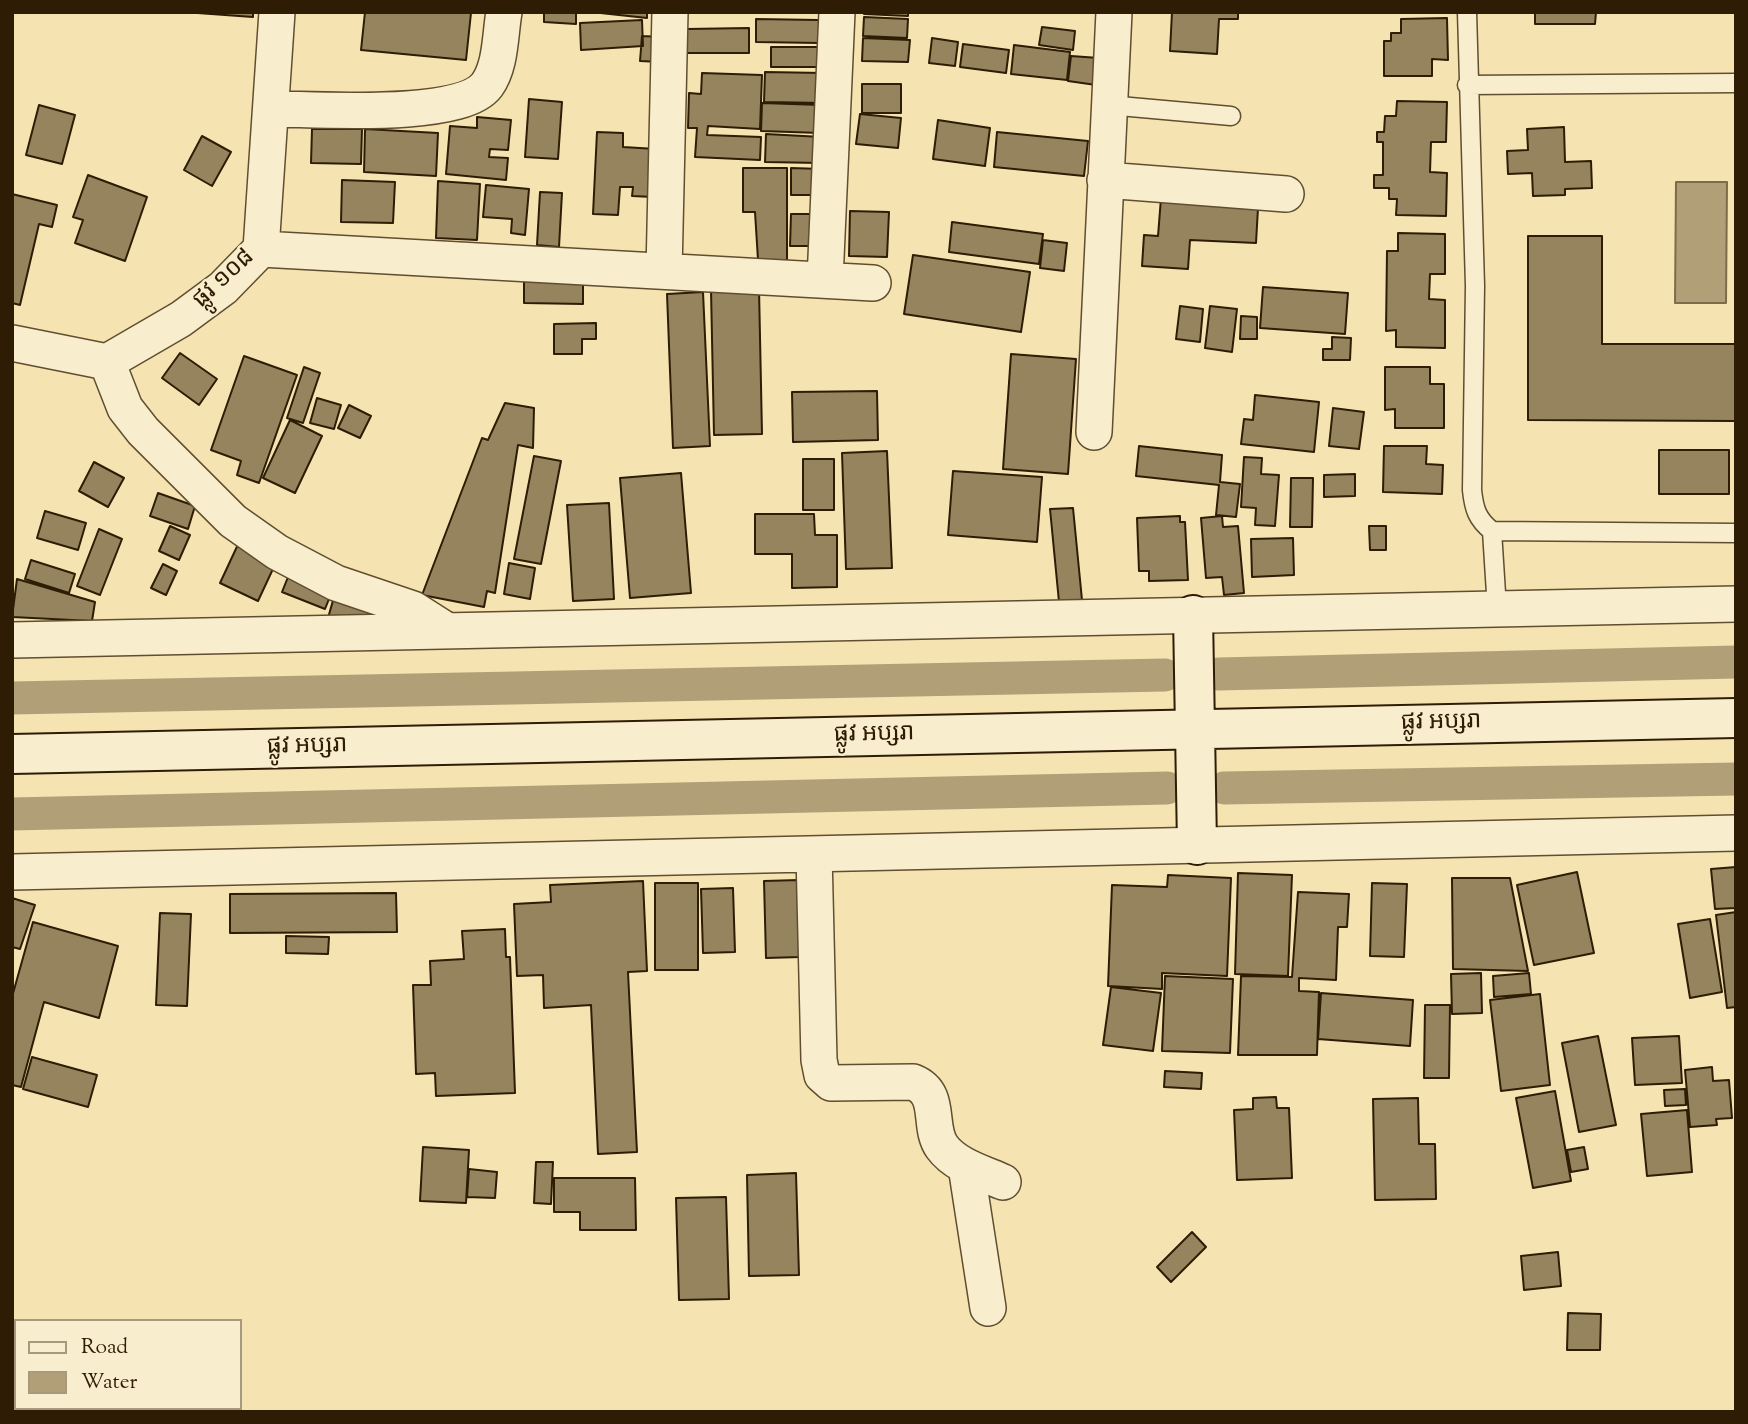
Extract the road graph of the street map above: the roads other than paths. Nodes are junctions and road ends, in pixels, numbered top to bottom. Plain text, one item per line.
1 (277, 12) edge
2 (504, 12) edge
3 (670, 12) edge
4 (837, 12) edge
5 (1114, 12) edge
6 (1467, 12) edge
7 (1736, 83) edge
8 (1467, 86) junction
9 (1108, 105) junction
10 (271, 109) junction
11 (1231, 116) dead end
12 (1105, 180) junction
13 (1286, 194) dead end
14 (261, 249) junction
15 (664, 271) junction
16 (825, 280) junction
17 (873, 283) dead end
18 (12, 343) edge
19 (107, 362) junction
20 (1094, 432) dead end
21 (1492, 531) junction
22 (1736, 533) edge
23 (1736, 604) edge
24 (1497, 609) junction
25 (1193, 615) junction
26 (446, 630) junction
27 (12, 640) edge
28 (1736, 718) edge
29 (1195, 729) junction
30 (12, 754) edge
31 (1736, 833) edge
32 (1196, 845) junction
33 (814, 854) junction
34 (12, 872) edge
35 (966, 1166) junction
36 (1003, 1182) dead end
37 (988, 1308) dead end

1 - 10 street, ផ្លូវ ១០៨
2 - 10 street
3 - 15 street
4 - 16 street
5 - 9 street
6 - 8 lane
7 - 8 lane
8 - 21 lane
9 - 11 lane
9 - 12 street
10 - 14 street, ផ្លូវ ១០៨
12 - 13 street
12 - 20 street
14 - 15 street
14 - 19 street, ផ្លូវ ១០៨
15 - 16 street
16 - 17 street
18 - 19 street
19 - 26 street
21 - 22 lane
21 - 24 lane
23 - 24 street
24 - 25 street
25 - 26 street
25 - 29 main road
26 - 27 street
28 - 29 main road, ផ្លូវ អប្សរា
29 - 30 main road, ផ្លូវ អប្សរា
29 - 32 main road
31 - 32 street
32 - 33 street
33 - 34 street
33 - 35 street
35 - 36 street
35 - 37 street

